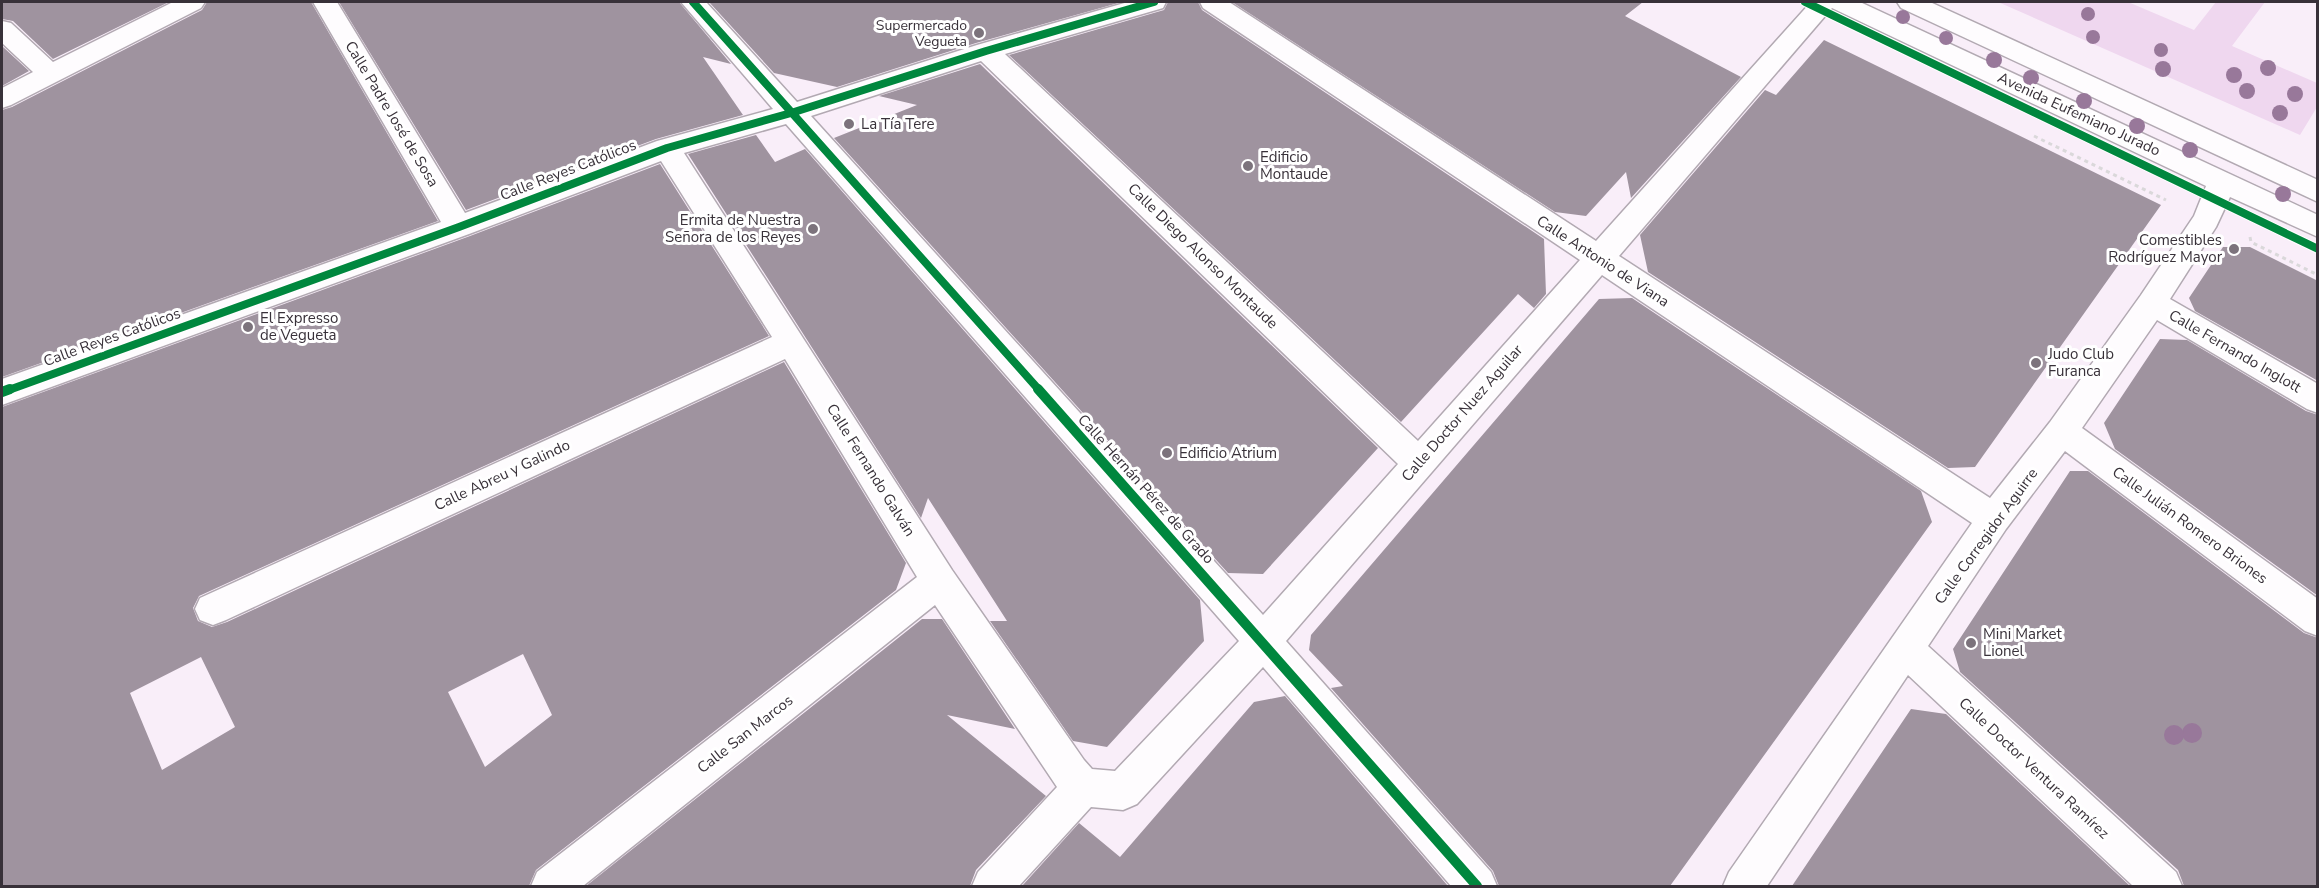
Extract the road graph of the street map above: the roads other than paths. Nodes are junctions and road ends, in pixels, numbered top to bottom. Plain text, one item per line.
1 (192, 2) edge
2 (325, 2) edge
3 (693, 2) edge
4 (1154, 2) edge
5 (1212, 2) edge
6 (1824, 2) edge
7 (1840, 2) edge
8 (1910, 2) edge
9 (2, 29) edge
10 (986, 51) junction
11 (50, 74) junction
12 (2, 99) edge
13 (791, 113) junction
14 (667, 148) junction
15 (2222, 182) junction
16 (2318, 192) edge
17 (459, 227) junction
18 (2318, 227) edge
19 (1598, 258) junction
20 (2152, 303) junction
21 (791, 342) junction
22 (2, 392) edge
23 (2318, 400) edge
24 (2062, 431) junction
25 (1419, 463) junction
26 (1995, 519) junction
27 (939, 581) junction
28 (213, 609) dead end
29 (2318, 620) edge
30 (1263, 641) junction
31 (1906, 649) junction
32 (1083, 788) junction
33 (551, 886) edge
34 (992, 886) edge
35 (1477, 886) edge
36 (1743, 886) edge
37 (2162, 886) edge

1 - 11 street
2 - 17 street, Calle Padre José de Sosa
3 - 13 street, Calle Hernán Pérez de Grado
4 - 10 street, Calle Reyes Católicos
5 - 19 street, Calle Antonio de Viana
6 - 19 street, Calle Doctor Nuez Aguilar
7 - 15 street, Avenida Eufemiano Jurado
8 - 16 street, Avenida Eufemiano Jurado
9 - 11 street
10 - 13 street, Calle Reyes Católicos
10 - 25 street, Calle Diego Alonso Montaude
11 - 12 street
13 - 14 street, Calle Reyes Católicos
13 - 30 street, Calle Hernán Pérez de Grado
14 - 17 street, Calle Reyes Católicos
14 - 21 street, Calle Fernando Galván
15 - 18 street, Avenida Eufemiano Jurado
15 - 20 street, Calle Corregidor Aguirre
17 - 22 street, Calle Reyes Católicos
19 - 25 street, Calle Doctor Nuez Aguilar
19 - 26 street, Calle Antonio de Viana
20 - 23 street, Calle Fernando Inglott
20 - 24 street, Calle Corregidor Aguirre
21 - 27 street, Calle Fernando Galván
21 - 28 street, Calle Abreu y Galindo
24 - 26 street, Calle Corregidor Aguirre
24 - 29 street, Calle Julián Romero Briones
25 - 30 street, Calle Doctor Nuez Aguilar
26 - 31 street, Calle Corregidor Aguirre
27 - 32 street, Calle Fernando Galván
27 - 33 street, Calle San Marcos
30 - 32 street, Calle Doctor Nuez Aguilar
30 - 35 street, Calle Hernán Pérez de Grado
31 - 36 street, Calle Corregidor Aguirre
31 - 37 street, Calle Doctor Ventura Ramírez
32 - 34 street

